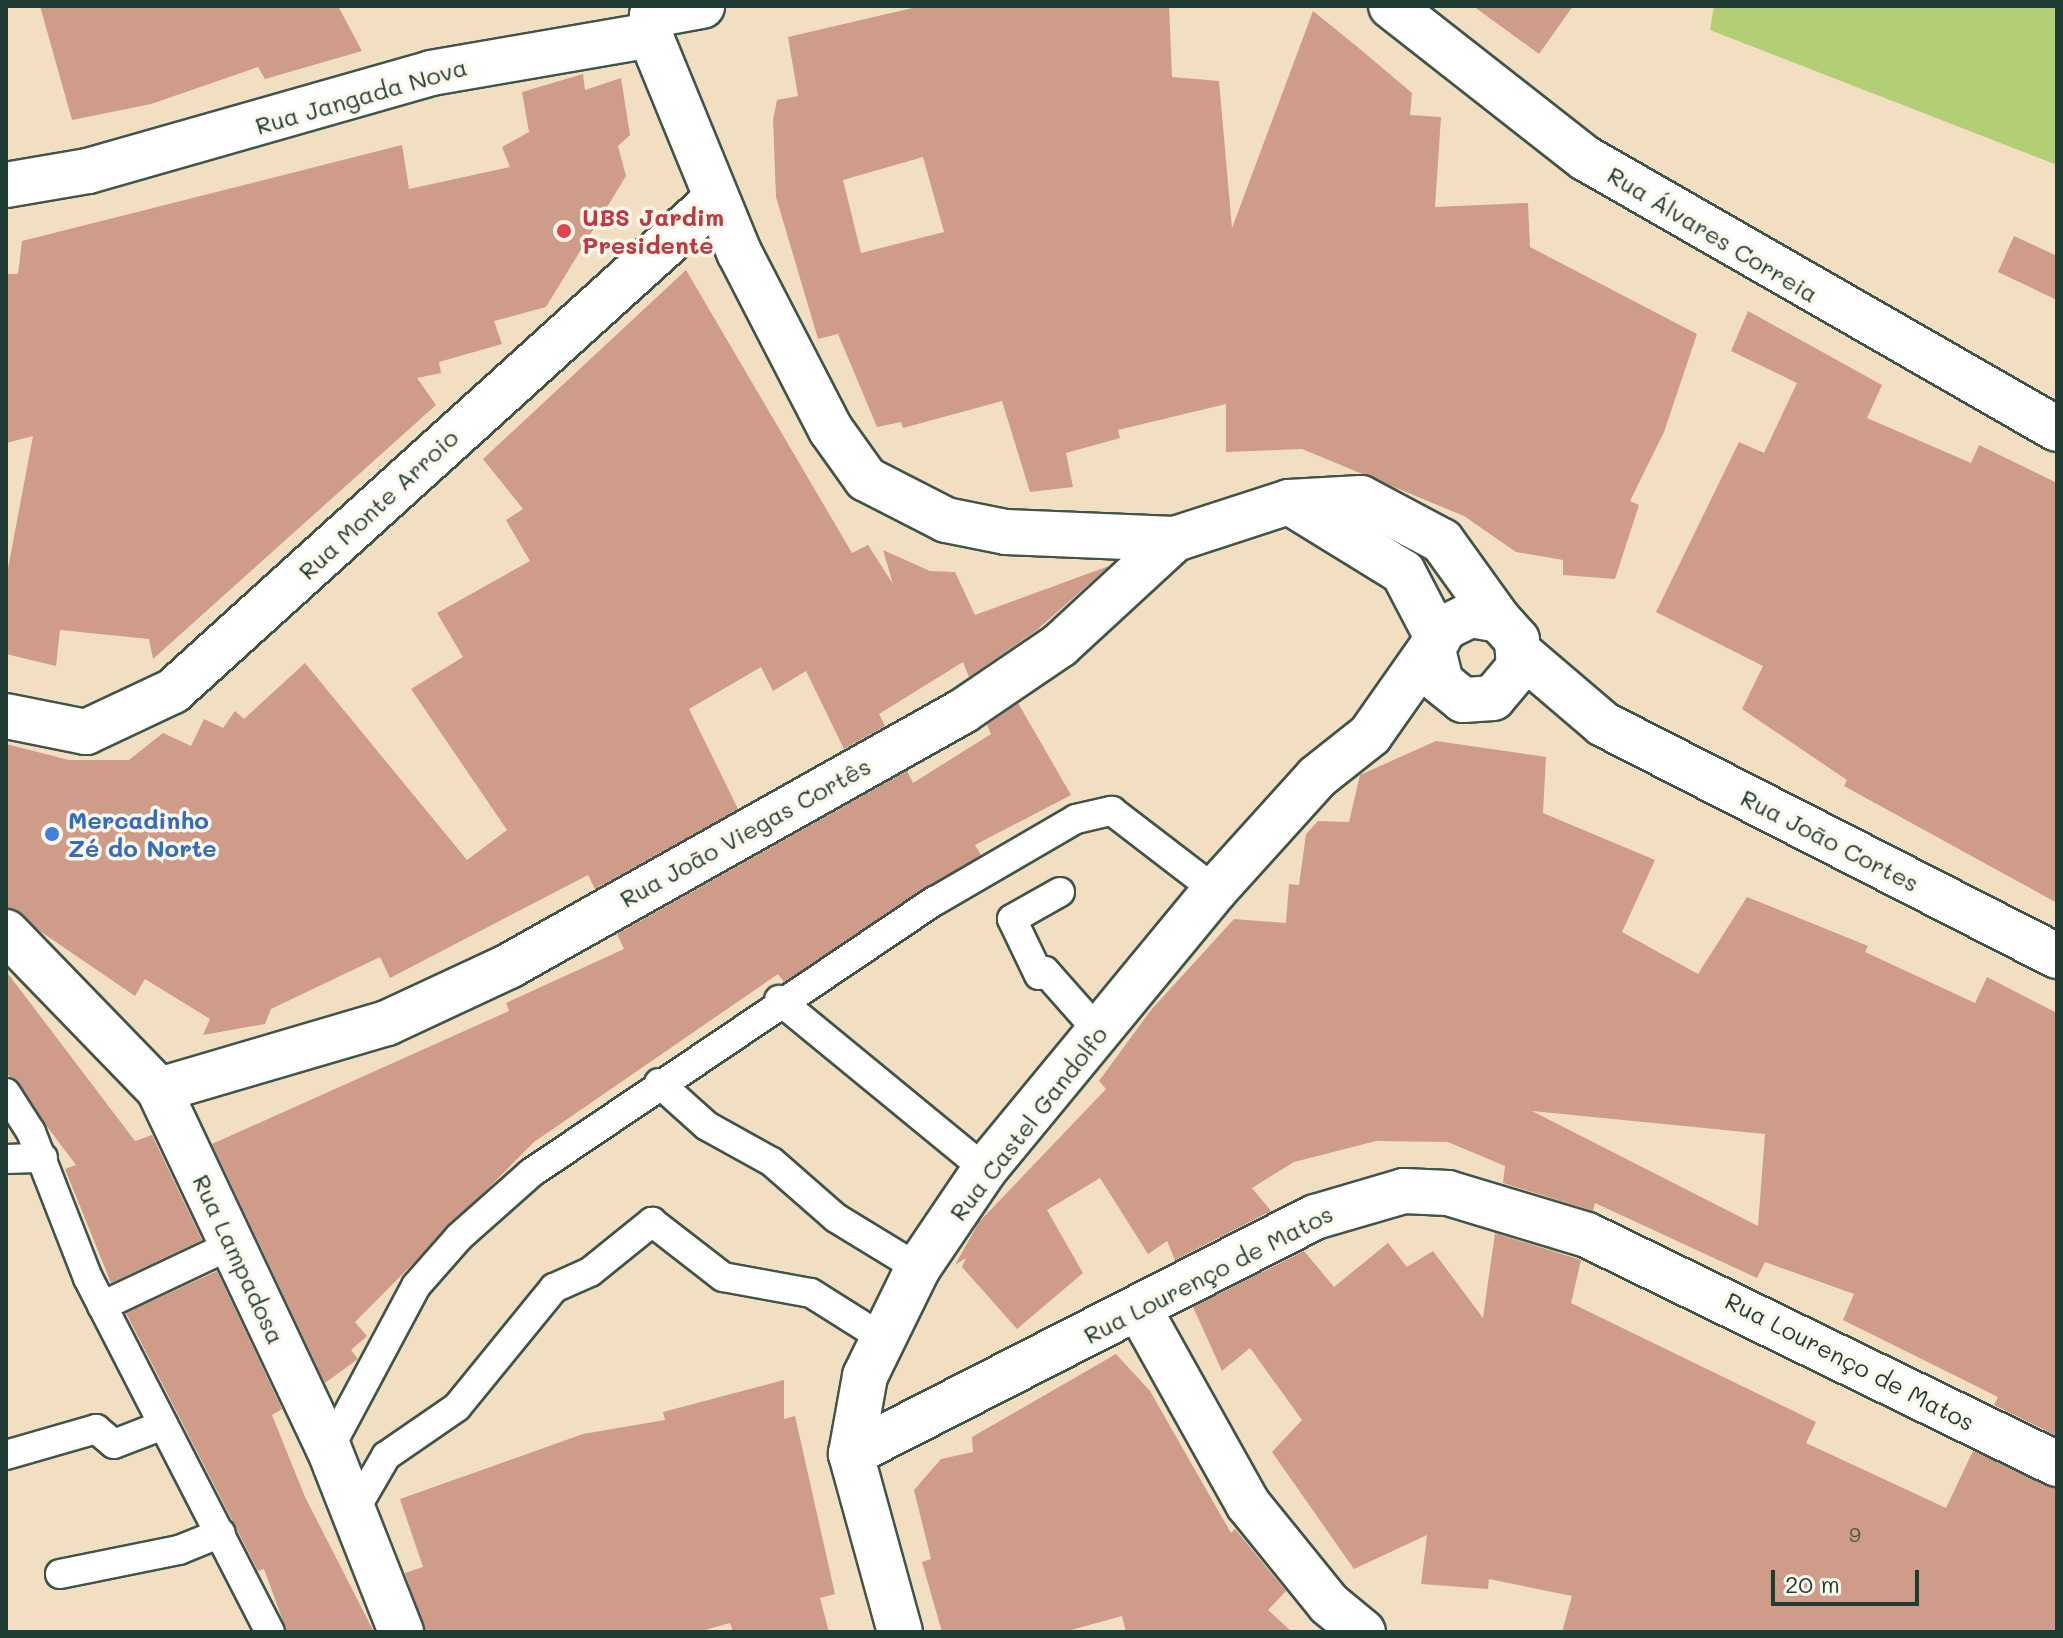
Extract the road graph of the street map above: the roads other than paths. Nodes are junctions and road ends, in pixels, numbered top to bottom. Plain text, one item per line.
1 (702, 6) edge
2 (1391, 6) edge
3 (640, 19) edge
4 (6, 185) edge
5 (716, 199) junction
6 (2057, 429) edge
7 (1289, 502) junction
8 (1175, 539) junction
9 (1509, 636) junction
10 (1436, 646) junction
11 (1478, 699) junction
12 (6, 716) edge
13 (1603, 724) junction
14 (1370, 735) junction
15 (1215, 890) junction
16 (1060, 892) dead end
17 (6, 932) edge
18 (2057, 956) edge
19 (779, 1000) junction
20 (1099, 1032) junction
21 (659, 1083) junction
22 (159, 1090) junction
23 (6, 1093) edge
24 (43, 1158) junction
25 (6, 1159) edge
26 (985, 1169) junction
27 (231, 1245) junction
28 (918, 1268) junction
29 (102, 1306) junction
30 (1139, 1309) junction
31 (881, 1337) junction
32 (163, 1425) junction
33 (329, 1449) junction
34 (851, 1454) junction
35 (6, 1455) edge
36 (2057, 1464) edge
37 (353, 1513) junction
38 (221, 1533) junction
39 (60, 1574) dead end
40 (270, 1632) edge
41 (401, 1632) edge
42 (900, 1632) edge
43 (1363, 1632) edge

1 - 3 street, Rua Jangada Nova
2 - 6 street, Rua Álvares Correia
3 - 4 street, Rua Jangada Nova
3 - 5 street
5 - 8 street
5 - 12 street, Rua Monte Arroio
7 - 8 street, Rua João Viegas Cortês
7 - 9 street, Rua João Viegas Cortês
7 - 10 street
8 - 22 street, Rua João Viegas Cortês
9 - 10 street
9 - 11 street
9 - 13 street, Rua João Viegas Cortês
10 - 11 street
10 - 14 street, Rua Castel Gandolfo
11 - 13 street
11 - 14 street, Rua Castel Gandolfo
13 - 18 street, Rua João Cortes
14 - 15 street, Rua Castel Gandolfo
15 - 19 lane
15 - 20 street, Rua Castel Gandolfo
16 - 20 lane
17 - 22 street, Rua Lampadosa
19 - 21 lane
19 - 26 lane
20 - 26 street, Rua Castel Gandolfo
21 - 28 lane
21 - 33 lane
22 - 27 street, Rua Lampadosa
23 - 24 lane
24 - 25 lane
24 - 29 lane
26 - 28 street, Rua Castel Gandolfo
27 - 29 lane
27 - 33 street, Rua Lampadosa
28 - 31 street, Rua Castel Gandolfo
29 - 32 lane
30 - 34 street, Rua Lourenço de Matos
30 - 36 street, Rua Lourenço de Matos
30 - 43 street
31 - 34 street, Rua Castel Gandolfo
31 - 37 lane
32 - 35 lane
32 - 38 lane
33 - 37 street, Rua Lampadosa
34 - 42 street, Rua Castel Gandolfo
37 - 41 street, Rua Lampadosa
38 - 39 lane
38 - 40 lane

